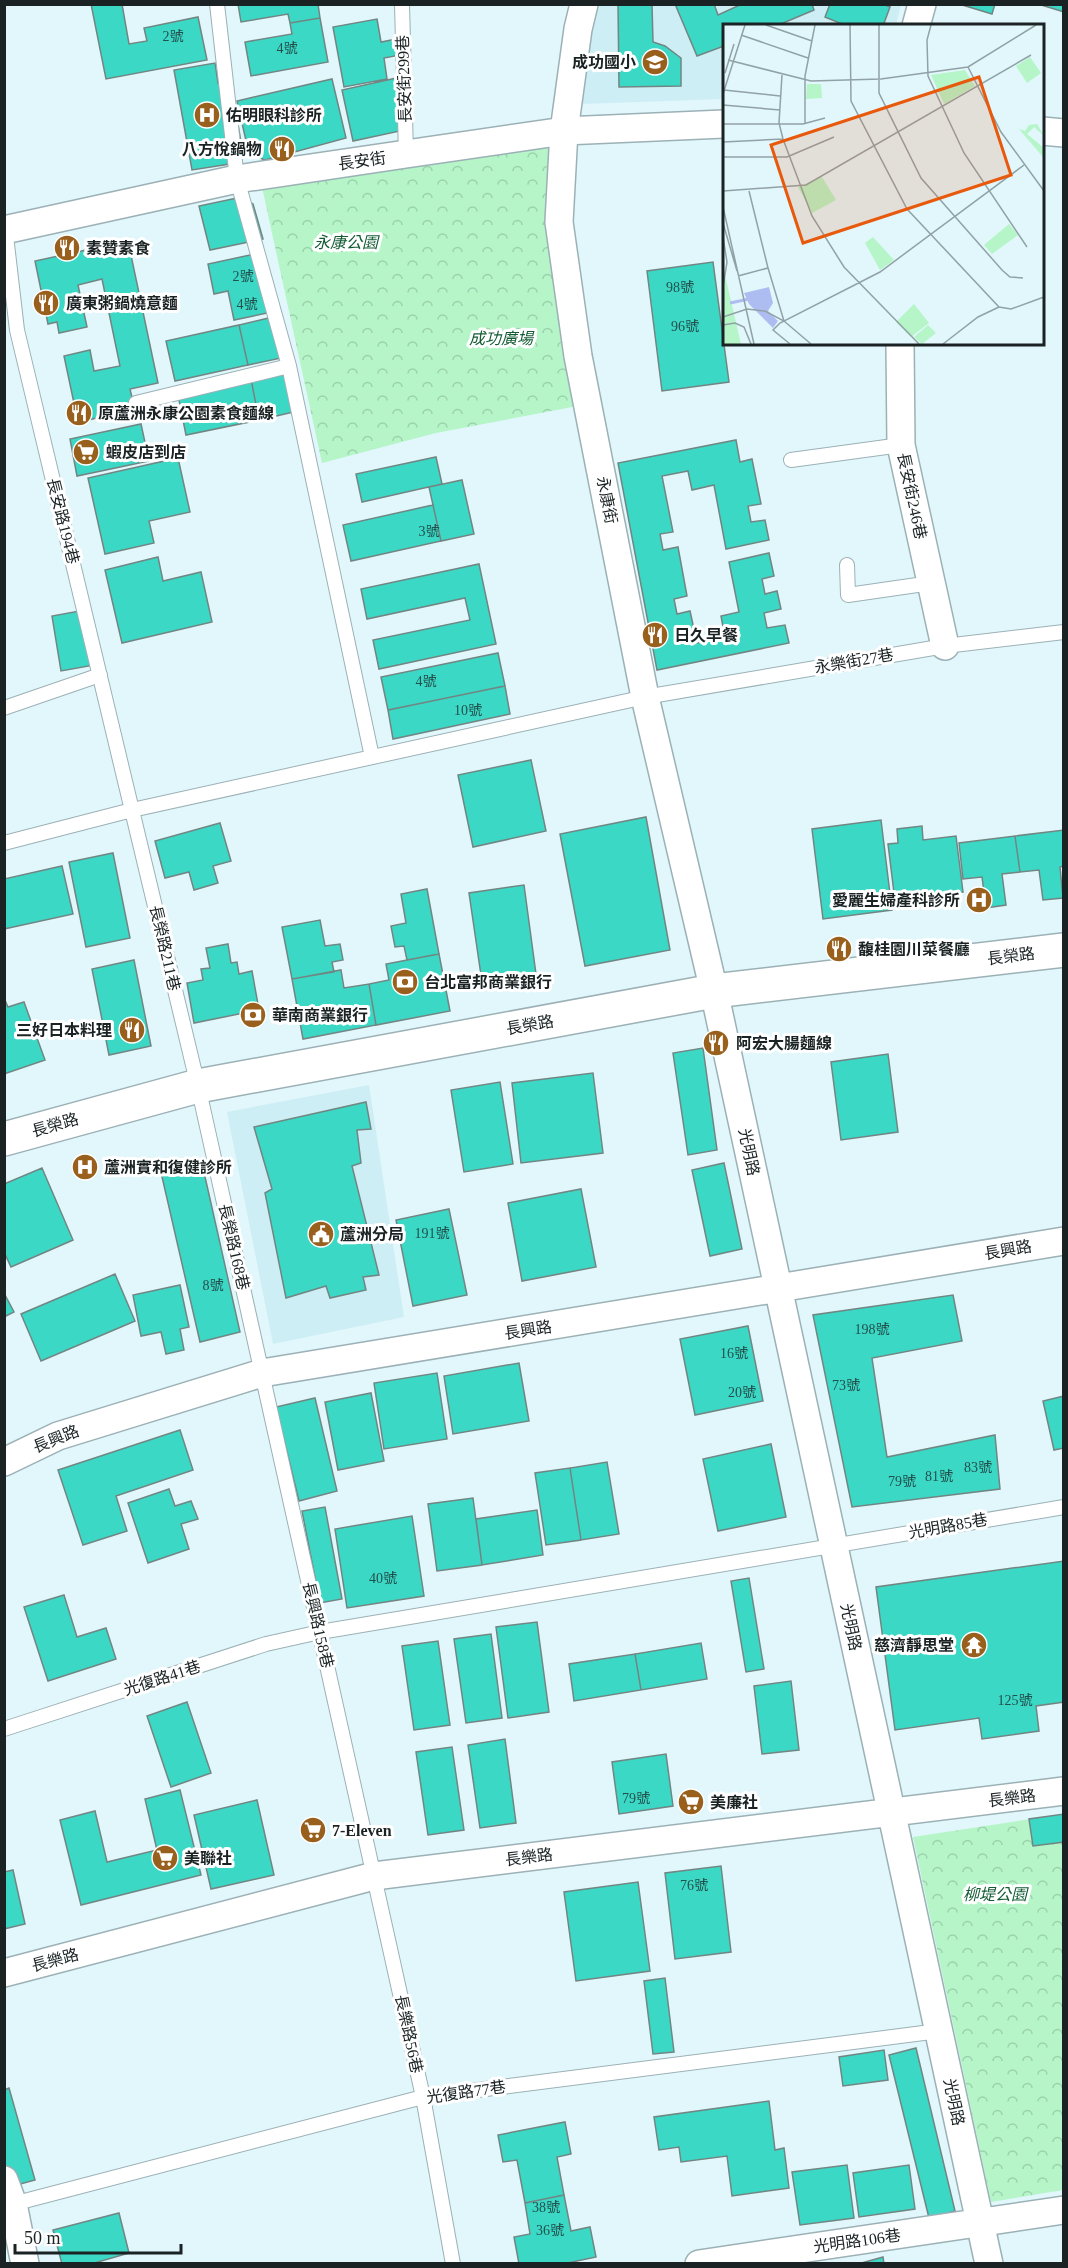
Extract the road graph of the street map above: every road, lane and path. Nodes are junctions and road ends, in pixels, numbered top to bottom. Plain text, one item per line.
1 (218, 4) edge
2 (402, 4) edge
3 (584, 4) edge
4 (922, 4) edge
5 (917, 24) edge
6 (723, 124) edge
7 (564, 131) junction
8 (1044, 131) edge
9 (1064, 133) edge
10 (406, 154) junction
11 (237, 179) junction
12 (5, 228) edge
13 (900, 345) edge
14 (289, 366) junction
15 (136, 403) dead end
16 (901, 445) junction
17 (791, 460) dead end
18 (847, 565) dead end
19 (931, 583) junction
20 (1064, 632) edge
21 (945, 646) junction
22 (100, 675) junction
23 (645, 697) junction
24 (4, 708) edge
25 (372, 757) junction
26 (132, 810) junction
27 (4, 843) edge
28 (1064, 950) edge
29 (714, 991) junction
30 (198, 1086) junction
31 (4, 1139) edge
32 (1064, 1241) edge
33 (778, 1289) junction
34 (262, 1373) junction
35 (4, 1462) edge
36 (1064, 1507) edge
37 (833, 1545) junction
38 (320, 1632) junction
39 (4, 1729) edge
40 (1064, 1791) edge
41 (891, 1812) junction
42 (374, 1876) junction
43 (4, 1973) edge
44 (939, 2031) junction
45 (423, 2097) junction
46 (7, 2197) edge
47 (1064, 2210) edge
48 (980, 2223) junction
49 (702, 2263) edge
50 (25, 2264) edge
51 (453, 2264) edge
52 (989, 2264) edge

1 - 11 lane
2 - 10 lane, 長安街299巷
3 - 7 street, 永康街
4 - 5 street
6 - 7 street, 長安街
7 - 10 street, 長安街
7 - 23 street, 永康街
8 - 9 street
10 - 11 street, 長安街
11 - 12 street, 長安街
11 - 14 lane
12 - 22 lane, 長安路194巷
13 - 16 street, 長安街246巷
14 - 15 lane
14 - 25 lane
16 - 17 lane
16 - 19 street, 長安街246巷
18 - 19 lane
19 - 21 street, 長安街246巷
20 - 21 lane, 永樂街27巷
21 - 23 lane, 永樂街27巷
22 - 24 lane
22 - 26 lane, 長安路194巷
23 - 25 lane, 永樂街27巷
23 - 29 street, 永康街
25 - 26 lane, 永樂街27巷
26 - 27 lane, 永樂街27巷
26 - 30 lane, 長榮路211巷
28 - 29 street, 長榮路
29 - 30 street, 長榮路
29 - 33 street, 光明路
30 - 31 street, 長榮路
30 - 34 lane, 長榮路168巷
32 - 33 street, 長興路
33 - 34 street, 長興路
33 - 37 street, 光明路
34 - 35 street, 長興路
34 - 38 lane, 長興路158巷
36 - 37 lane, 光明路85巷
37 - 38 lane, 光明路85巷
37 - 41 street, 光明路
38 - 39 lane, 光復路41巷
38 - 42 lane, 長興路158巷
40 - 41 street, 長樂路
41 - 42 street, 長樂路
41 - 44 street, 光明路
42 - 43 street, 長樂路
42 - 45 lane, 長樂路56巷
44 - 45 lane, 光復路77巷
44 - 48 street, 光明路
45 - 46 lane, 光復路77巷
45 - 51 lane, 長樂路56巷
46 - 50 street
47 - 48 street, 光明路106巷
48 - 49 street, 光明路106巷
48 - 52 street, 光明路

